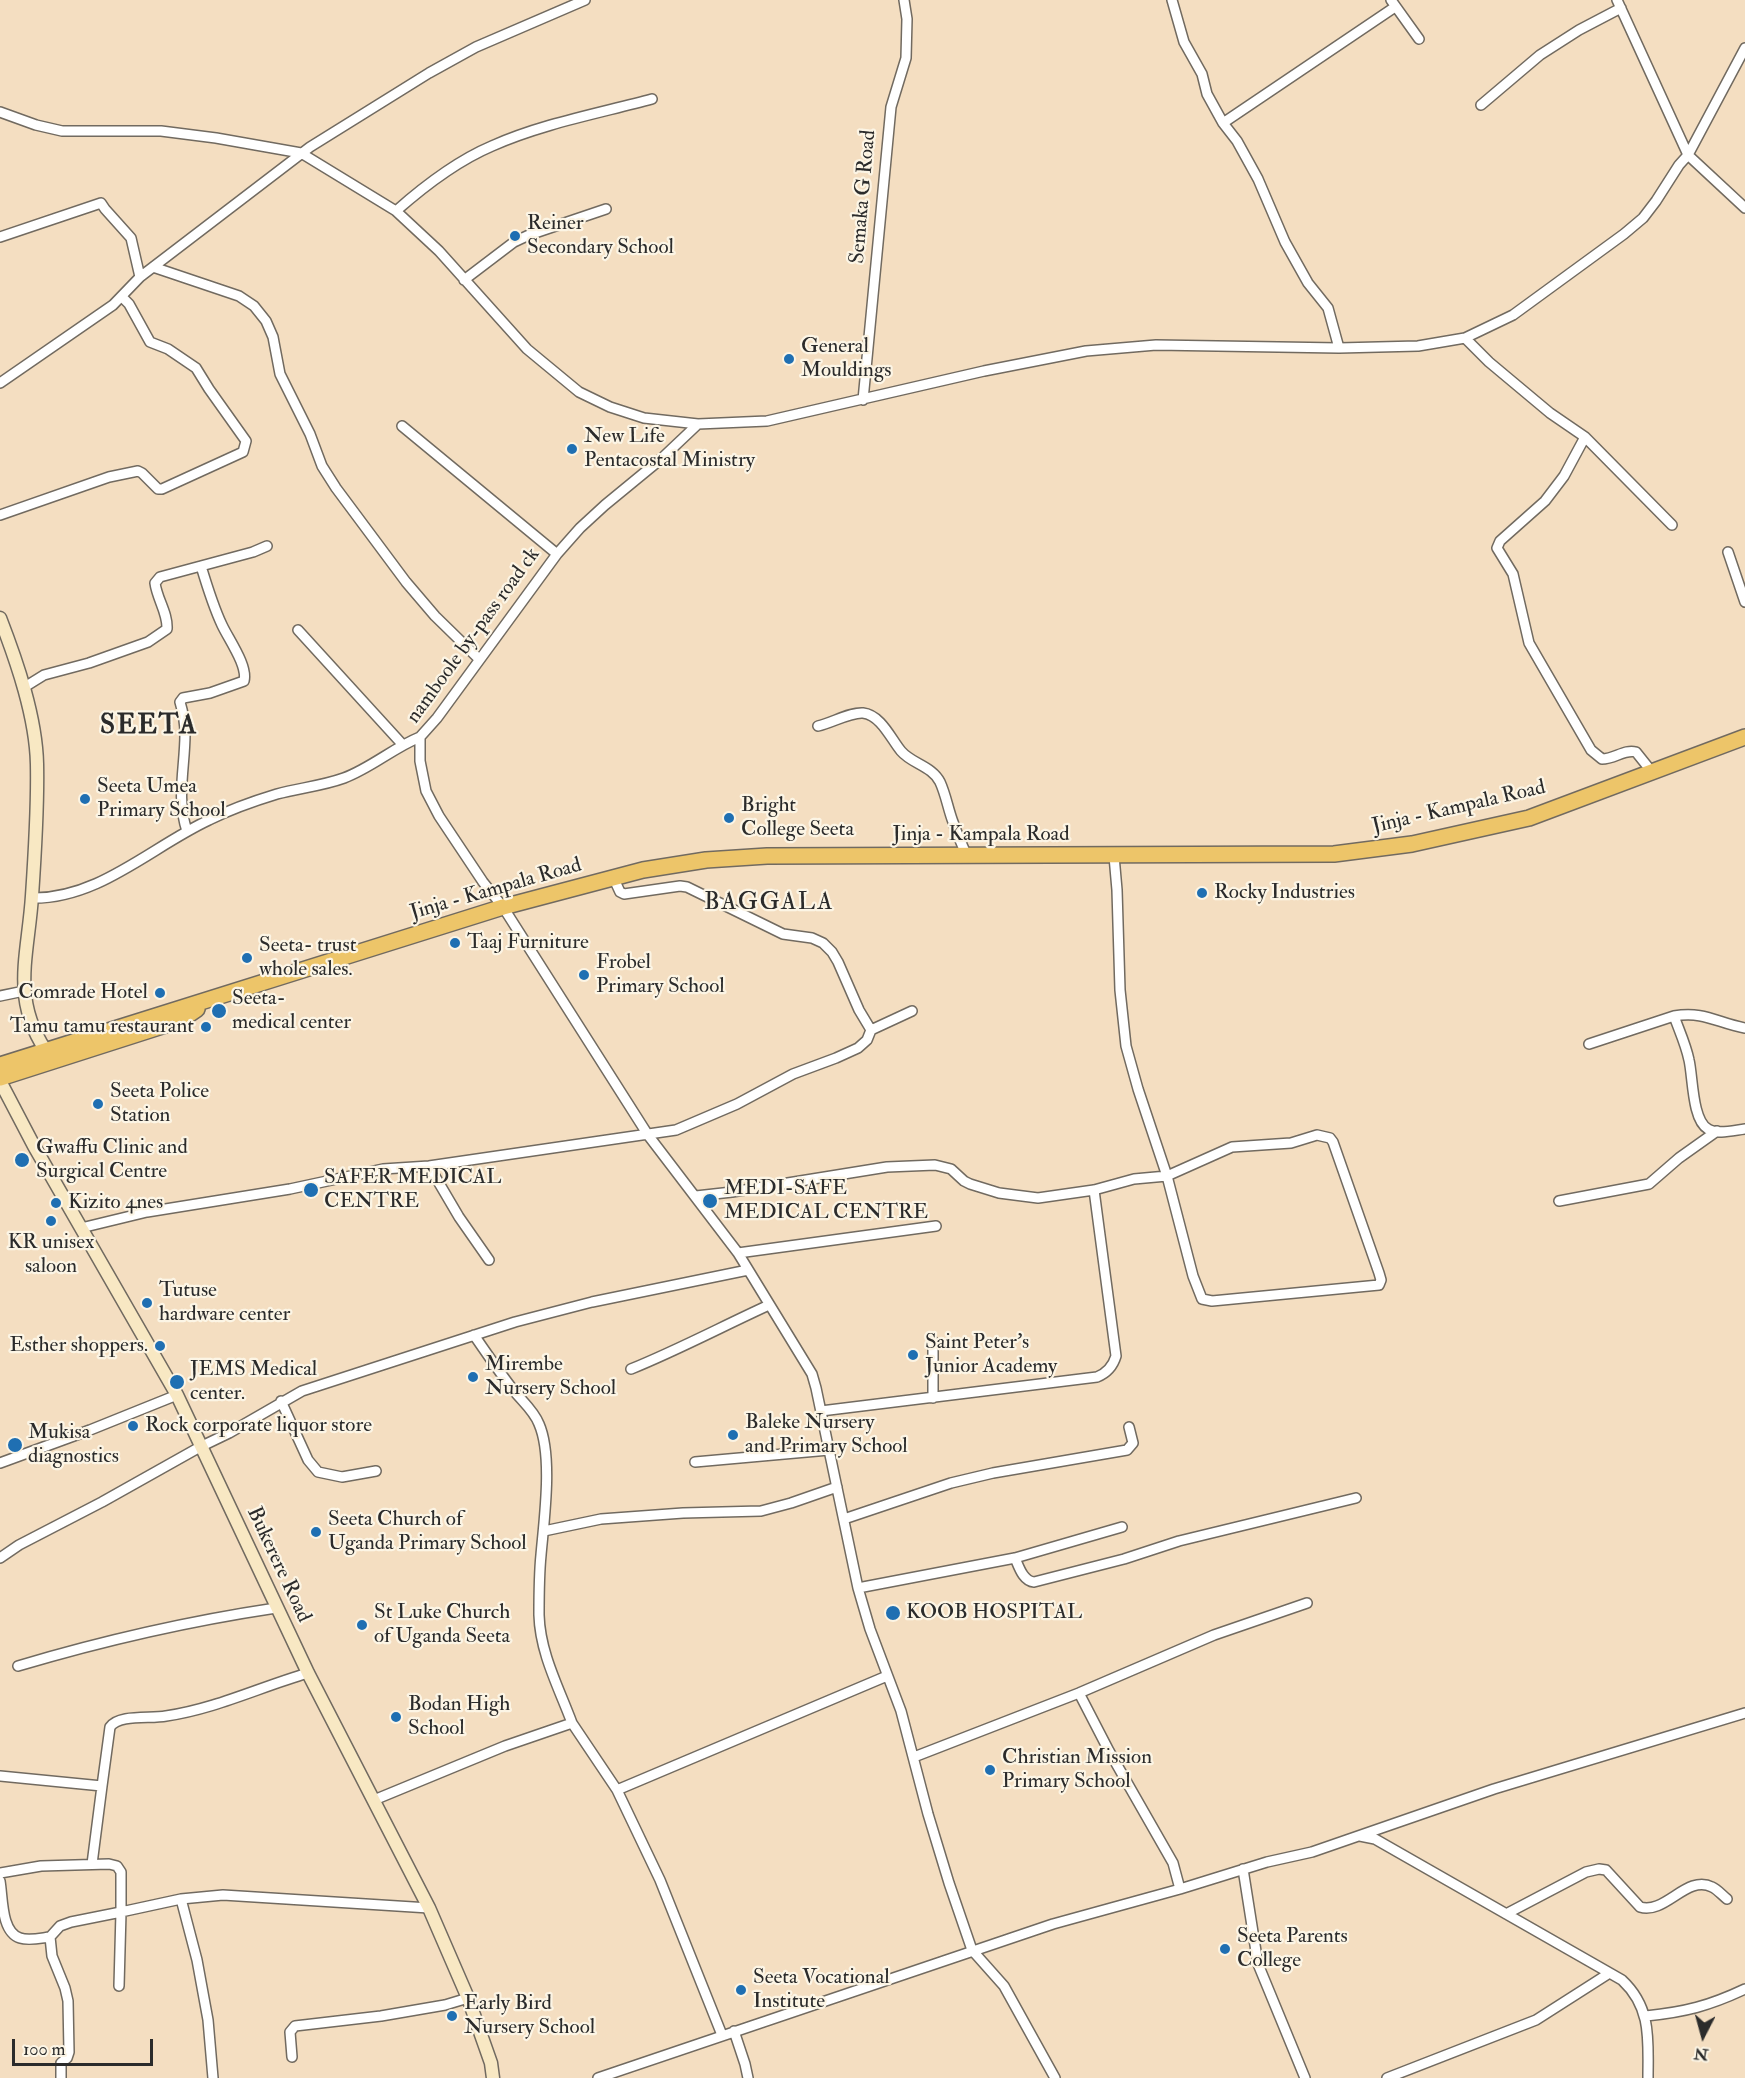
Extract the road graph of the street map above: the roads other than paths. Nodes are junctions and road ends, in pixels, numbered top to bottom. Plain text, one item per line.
1 (585, 0) edge
2 (904, 0) edge
3 (1172, 0) edge
4 (1393, 4) edge
5 (1619, 4) edge
6 (1419, 39) dead end
7 (1745, 48) edge
8 (652, 99) dead end
9 (1481, 105) dead end
10 (0, 112) edge
11 (1223, 123) junction
12 (301, 153) junction
13 (1688, 155) junction
14 (606, 208) dead end
15 (1745, 208) edge
16 (396, 211) junction
17 (0, 237) edge
18 (153, 267) junction
19 (140, 277) junction
20 (464, 280) junction
21 (122, 297) junction
22 (1466, 338) junction
23 (1339, 348) junction
24 (0, 383) edge
25 (863, 400) junction
26 (698, 424) junction
27 (402, 426) dead end
28 (1585, 437) junction
29 (0, 515) edge
30 (1672, 525) dead end
31 (267, 546) dead end
32 (1728, 552) dead end
33 (557, 554) junction
34 (201, 566) junction
35 (1745, 602) edge
36 (0, 618) edge
37 (298, 630) dead end
38 (479, 659) junction
39 (23, 688) junction
40 (818, 726) dead end
41 (420, 737) junction
42 (1745, 737) edge
43 (402, 744) junction
44 (1652, 772) junction
45 (187, 831) junction
46 (967, 856) junction
47 (1114, 856) junction
48 (614, 879) junction
49 (32, 898) junction
50 (503, 907) junction
51 (24, 991) junction
52 (0, 996) edge
53 (912, 1011) dead end
54 (1674, 1016) junction
55 (1745, 1028) edge
56 (870, 1030) junction
57 (1589, 1044) dead end
58 (50, 1056) junction
59 (0, 1065) edge
60 (0, 1080) edge
61 (1745, 1129) edge
62 (1717, 1131) junction
63 (648, 1135) junction
64 (429, 1166) junction
65 (1167, 1176) junction
66 (1094, 1190) junction
67 (696, 1196) junction
68 (1559, 1201) dead end
69 (936, 1226) dead end
70 (81, 1228) junction
71 (738, 1253) junction
72 (489, 1260) dead end
73 (748, 1270) junction
74 (769, 1305) junction
75 (474, 1335) junction
76 (933, 1341) dead end
77 (631, 1369) dead end
78 (177, 1395) junction
79 (933, 1398) junction
80 (281, 1401) junction
81 (821, 1411) junction
82 (1130, 1427) dead end
83 (200, 1447) junction
84 (829, 1450) junction
85 (695, 1462) dead end
86 (0, 1463) edge
87 (376, 1471) dead end
88 (837, 1487) junction
89 (1356, 1498) dead end
90 (843, 1519) junction
91 (1122, 1527) dead end
92 (544, 1531) junction
93 (0, 1558) edge
94 (1015, 1558) junction
95 (858, 1588) junction
96 (1307, 1603) dead end
97 (276, 1608) junction
98 (18, 1666) dead end
99 (308, 1673) junction
100 (887, 1676) junction
101 (1079, 1693) junction
102 (1745, 1713) edge
103 (572, 1723) junction
104 (914, 1757) junction
105 (0, 1776) edge
106 (102, 1786) junction
107 (617, 1790) junction
108 (374, 1800) junction
109 (1358, 1835) junction
110 (92, 1864) junction
111 (1243, 1869) junction
112 (0, 1873) edge
113 (0, 1881) edge
114 (1180, 1889) junction
115 (181, 1899) junction
116 (1727, 1899) dead end
117 (429, 1908) junction
118 (121, 1912) junction
119 (1506, 1914) junction
120 (50, 1936) junction
121 (972, 1950) junction
122 (1608, 1974) junction
123 (118, 1986) dead end
124 (1745, 1989) edge
125 (468, 1998) junction
126 (1646, 2016) junction
127 (734, 2031) junction
128 (722, 2035) junction
129 (292, 2057) dead end
130 (61, 2078) edge
131 (213, 2078) edge
132 (493, 2078) edge
133 (598, 2078) edge
134 (748, 2078) edge
135 (1055, 2078) edge
136 (1305, 2078) edge
137 (1387, 2078) edge
138 (1648, 2078) edge

1 - 12 street
2 - 25 street, Semaka G Road
3 - 11 street
4 - 6 street
4 - 11 street
5 - 9 street
5 - 13 street
7 - 13 street
8 - 16 street
10 - 12 street
11 - 23 street
12 - 16 street
12 - 18 street
13 - 15 street
13 - 22 street
14 - 20 street
16 - 20 street
17 - 19 street
18 - 19 street
18 - 38 street
19 - 21 street
20 - 26 street
21 - 24 street
21 - 29 street
22 - 23 street
22 - 28 street
23 - 25 street
25 - 26 street
26 - 33 street, namboole by-pass road ck
27 - 33 street
28 - 30 street
28 - 44 street
31 - 34 street
32 - 35 street
33 - 38 street, namboole by-pass road ck
34 - 39 street
34 - 45 street
36 - 39 main road
37 - 43 street
38 - 41 street, namboole by-pass road ck
39 - 49 main road
40 - 46 street
41 - 43 street
41 - 50 street, namboole by-pass road ck
42 - 44 highway, Jinja - Kampala Road
43 - 45 street
44 - 47 highway, Jinja - Kampala Road
45 - 49 street
46 - 47 highway, Jinja - Kampala Road
46 - 48 highway, Jinja - Kampala Road
47 - 65 street
48 - 50 highway, Jinja - Kampala Road
48 - 56 street
49 - 51 main road
50 - 58 highway, Jinja - Kampala Road
50 - 63 street, namboole by-pass road ck
51 - 52 street
51 - 58 main road
53 - 56 street
54 - 55 street
54 - 57 street
54 - 62 street
56 - 63 street
58 - 59 highway, Jinja - Kampala Road
58 - 60 highway, Jinja - Kampala Road
60 - 70 main road, Bukerere Road
61 - 62 street
62 - 68 street
63 - 64 street
63 - 67 street, namboole by-pass road ck
64 - 70 street
64 - 72 street
65 - 65 street
65 - 66 street
66 - 67 street
66 - 79 street
67 - 71 street, namboole by-pass road ck
69 - 71 street
70 - 78 main road, Bukerere Road
71 - 73 street, namboole by-pass road ck
73 - 74 street, namboole by-pass road ck
73 - 75 street
74 - 77 street
74 - 81 street, namboole by-pass road ck
75 - 80 street
75 - 92 street
76 - 79 street
78 - 83 main road, Bukerere Road
78 - 86 street
79 - 81 street
80 - 83 street
80 - 87 street
81 - 84 street, namboole by-pass road ck
82 - 90 street
83 - 93 street
83 - 97 main road, Bukerere Road
84 - 85 street
84 - 88 street, namboole by-pass road ck
88 - 90 street, namboole by-pass road ck
88 - 92 street
89 - 94 street
90 - 95 street, namboole by-pass road ck
91 - 94 street
92 - 103 street
94 - 95 street
95 - 100 street, namboole by-pass road ck
96 - 101 street
97 - 98 street
97 - 99 main road, Bukerere Road
99 - 106 street
99 - 108 main road, Bukerere Road
100 - 104 street, namboole by-pass road ck
100 - 107 street
101 - 104 street
101 - 114 street
102 - 109 street
103 - 107 street
103 - 108 street
104 - 121 street, namboole by-pass road ck
105 - 106 street
106 - 110 street
107 - 128 street
108 - 117 main road, Bukerere Road
109 - 111 street
109 - 119 street
110 - 112 street
110 - 118 street
111 - 114 street
111 - 136 street
113 - 120 street
114 - 121 street
115 - 117 street
115 - 118 street
115 - 131 street
116 - 119 street
117 - 125 main road, Bukerere Road
118 - 120 street
118 - 123 street
119 - 122 street
120 - 130 street
121 - 127 street
121 - 135 street
122 - 126 street
122 - 137 street
124 - 126 street
125 - 129 street
125 - 132 main road, Bukerere Road
126 - 138 street
127 - 128 street
127 - 134 street
128 - 133 street

